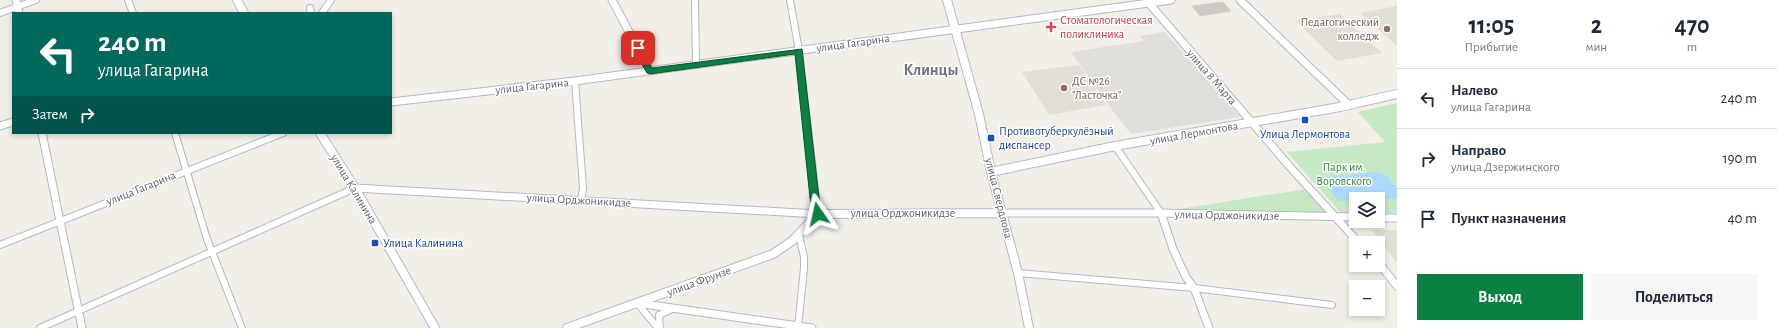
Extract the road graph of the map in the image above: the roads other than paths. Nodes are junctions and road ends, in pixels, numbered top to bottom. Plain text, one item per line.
1 (36, 0) edge
2 (128, 0) edge
3 (237, 0) edge
4 (331, 0) edge
5 (612, 0) edge
6 (695, 0) edge
7 (790, 0) edge
8 (948, 0) edge
9 (1171, 0) edge
10 (1240, 0) edge
11 (1147, 1) edge
12 (17, 3) edge
13 (133, 12) edge
14 (243, 12) edge
15 (323, 12) edge
16 (0, 13) edge
17 (955, 28) junction
18 (799, 51) junction
19 (696, 64) junction
20 (650, 71) junction
21 (575, 81) junction
22 (1397, 94) edge
23 (392, 102) edge
24 (1348, 105) junction
25 (12, 122) edge
26 (1253, 123) junction
27 (0, 126) edge
28 (42, 134) edge
29 (174, 134) edge
30 (280, 134) edge
31 (321, 134) edge
32 (1115, 146) junction
33 (187, 170) junction
34 (991, 172) junction
35 (355, 188) junction
36 (581, 200) junction
37 (1003, 213) junction
38 (1161, 213) junction
39 (818, 214) junction
40 (1334, 217) junction
41 (1349, 217) edge
42 (1385, 218) edge
43 (1397, 218) edge
44 (60, 220) junction
45 (798, 235) junction
46 (1352, 236) edge
47 (0, 245) edge
48 (213, 251) junction
49 (1385, 271) edge
50 (1018, 274) junction
51 (1397, 286) edge
52 (1194, 288) junction
53 (637, 303) junction
54 (1332, 305) dead end
55 (672, 309) junction
56 (78, 311) junction
57 (798, 327) edge
58 (40, 328) edge
59 (82, 328) edge
60 (242, 328) edge
61 (435, 328) edge
62 (567, 328) edge
63 (659, 328) edge
64 (812, 328) edge
65 (1029, 328) edge
66 (1209, 328) edge

1 - 12 street
2 - 13 street
3 - 14 main road
4 - 15 street
5 - 20 street
6 - 19 street
7 - 18 street
8 - 17 main road, улица Свердлова
9 - 11 street, улица Гагарина
10 - 24 street
11 - 17 street, улица Гагарина
11 - 26 street, улица 8 Марта
12 - 16 street
17 - 18 street, улица Гагарина
17 - 34 main road, улица Свердлова
18 - 19 street, улица Гагарина
18 - 39 street
19 - 20 street, улица Гагарина
20 - 21 street, улица Гагарина
21 - 23 street, улица Гагарина
21 - 36 street
22 - 24 main road, улица Лермонтова
24 - 26 main road, улица Лермонтова
25 - 27 street
26 - 32 main road, улица Лермонтова
26 - 40 street, улица 8 Марта
28 - 44 street
29 - 33 street
30 - 33 street, улица Гагарина
31 - 35 main road, улица Калинина
32 - 34 main road, улица Лермонтова
32 - 38 street
33 - 44 street, улица Гагарина
33 - 48 street
34 - 37 main road, улица Свердлова
35 - 36 street, улица Орджоникидзе
35 - 48 street
35 - 61 main road, улица Калинина
36 - 39 street, улица Орджоникидзе
37 - 38 street, улица Орджоникидзе
37 - 39 main road, улица Орджоникидзе
37 - 50 main road, улица Свердлова
38 - 40 street, улица Орджоникидзе
38 - 52 street
39 - 45 main road, улица Фрунзе
40 - 41 street, улица Орджоникидзе
40 - 46 street, улица 8 Марта
42 - 43 street
44 - 47 street, улица Гагарина
44 - 56 street
45 - 53 main road, улица Фрунзе
45 - 57 street
48 - 56 street
48 - 60 street
49 - 51 street
50 - 52 street
50 - 65 main road, улица Свердлова
52 - 54 street
52 - 66 street
53 - 55 street
53 - 62 main road, улица Фрунзе
53 - 63 street
55 - 57 street
55 - 63 street
56 - 58 street
56 - 59 street
57 - 64 street

